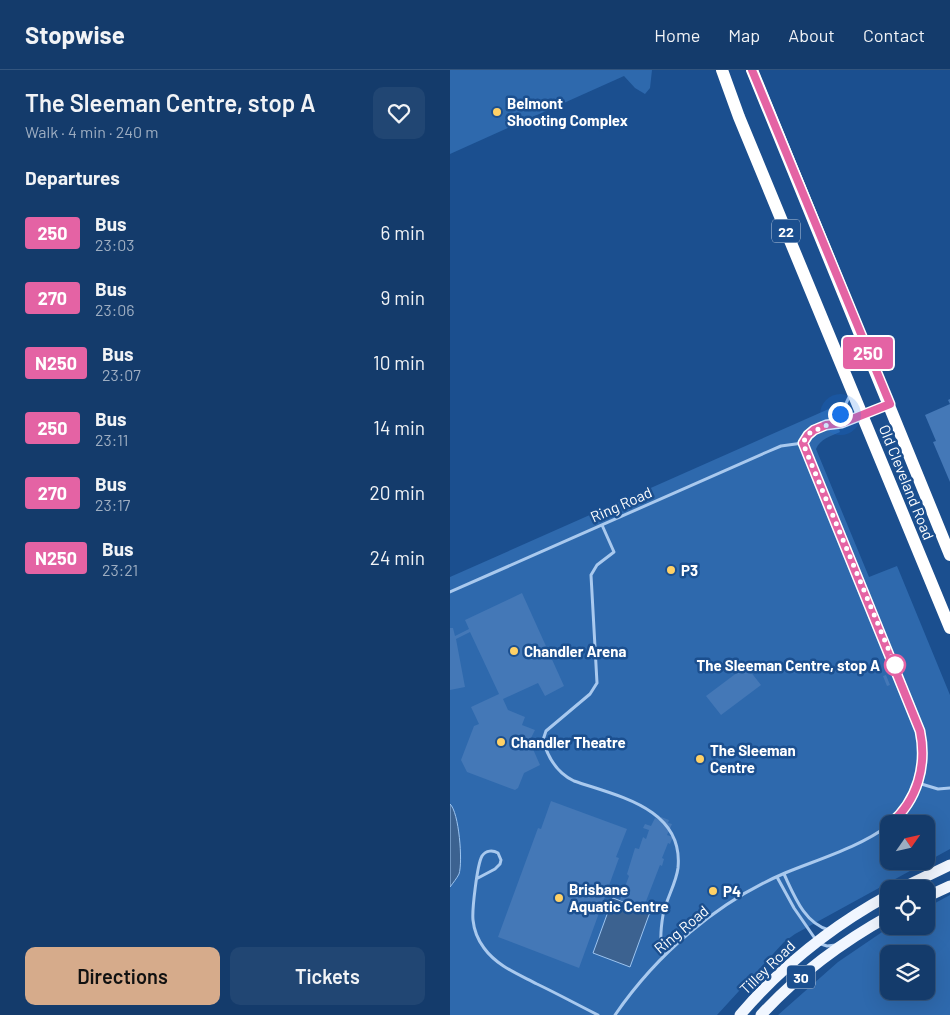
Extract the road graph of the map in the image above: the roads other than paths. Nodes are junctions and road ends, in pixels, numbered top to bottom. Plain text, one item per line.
1 (722, 70) edge
2 (752, 70) edge
3 (852, 391) junction
4 (890, 404) junction
5 (862, 415) junction
6 (826, 425) junction
7 (803, 443) junction
8 (602, 525) junction
9 (950, 555) edge
10 (450, 592) edge
11 (950, 628) edge
12 (918, 784) junction
13 (950, 788) edge
14 (898, 815) edge
15 (880, 831) edge
16 (950, 865) edge
17 (784, 874) junction
18 (777, 877) junction
19 (478, 878) junction
20 (919, 880) edge
21 (950, 886) edge
22 (935, 893) edge
23 (880, 900) edge
24 (880, 922) edge
25 (831, 930) junction
26 (817, 941) junction
27 (846, 944) junction
28 (664, 956) junction
29 (598, 1015) edge
30 (615, 1015) edge
31 (740, 1015) edge
32 (761, 1015) edge

1 - 3 highway, Old Cleveland Road / 22
2 - 4 highway, Old Cleveland Road / 22
3 - 5 highway, Old Cleveland Road / 22
3 - 6 lane
4 - 5 lane
4 - 9 highway, Old Cleveland Road / 22
5 - 6 lane
5 - 11 highway, Old Cleveland Road / 22
6 - 7 lane
7 - 8 lane, Ring Road
7 - 12 lane, Ring Road
8 - 10 lane, Ring Road
8 - 28 lane
12 - 13 lane
12 - 14 lane, Ring Road
15 - 17 lane, Ring Road
16 - 20 main road
17 - 18 lane, Ring Road
17 - 25 lane
18 - 26 lane
18 - 28 lane, Ring Road
19 - 19 lane
19 - 29 lane
21 - 22 main road
23 - 25 main road, Tilley Road / 30
24 - 27 main road, Tilley Road / 30
25 - 26 main road, Tilley Road / 30
26 - 27 lane, Tilley Road
26 - 31 main road, Tilley Road / 30
27 - 32 main road, Tilley Road / 30
28 - 30 lane, Ring Road

